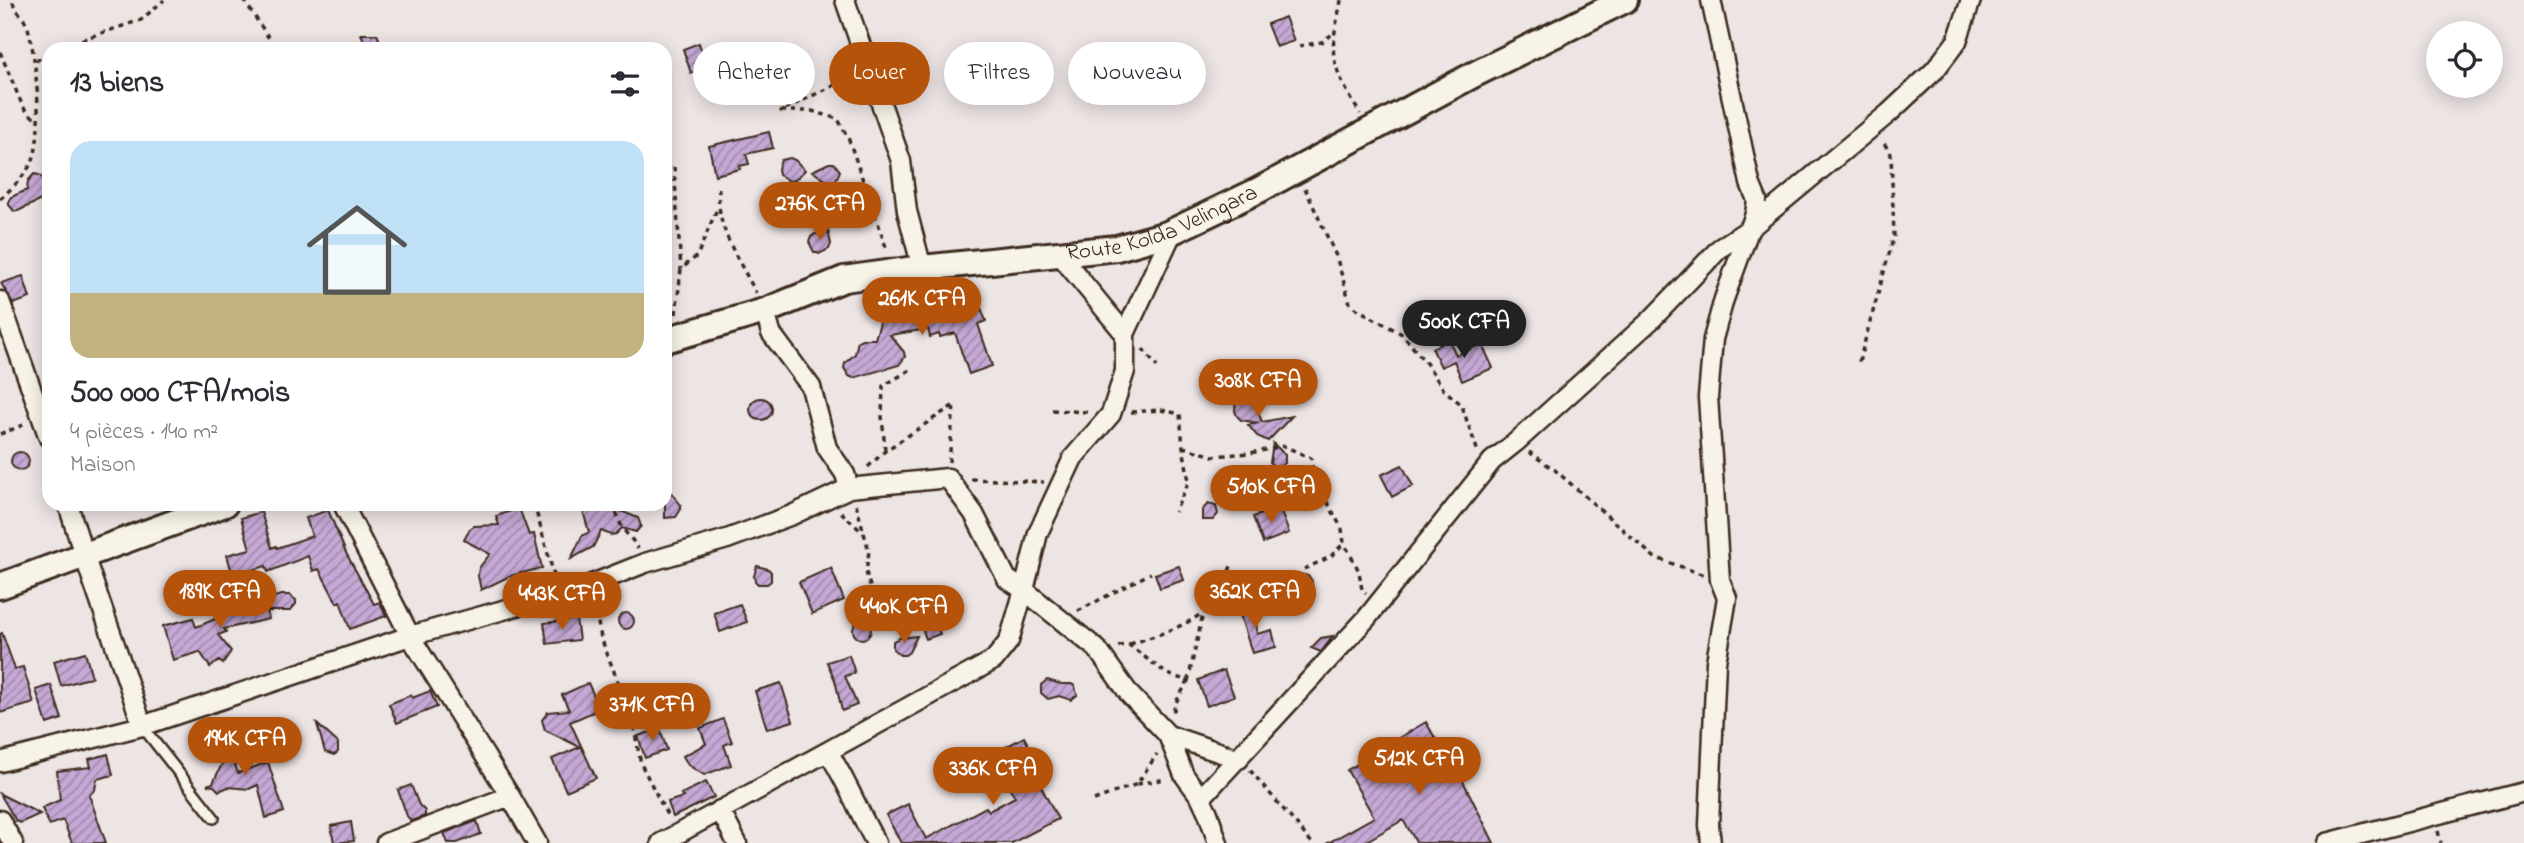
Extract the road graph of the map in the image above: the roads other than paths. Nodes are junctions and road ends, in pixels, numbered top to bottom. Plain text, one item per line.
1 (845, 0) edge
2 (1625, 0) edge
3 (1711, 0) edge
4 (1971, 0) edge
5 (1749, 229) junction
6 (1173, 231) junction
7 (1060, 255) junction
8 (922, 268) junction
9 (0, 301) edge
10 (765, 310) junction
11 (1125, 334) junction
12 (672, 339) edge
13 (42, 415) edge
14 (849, 488) junction
15 (70, 511) edge
16 (206, 511) edge
17 (347, 511) edge
18 (83, 556) junction
19 (0, 586) edge
20 (1024, 590) junction
21 (410, 636) junction
22 (142, 726) junction
23 (1168, 735) junction
24 (828, 752) junction
25 (1239, 759) junction
26 (0, 762) edge
27 (2524, 792) edge
28 (510, 796) junction
29 (1201, 798) junction
30 (720, 810) junction
31 (214, 818) dead end
32 (0, 820) edge
33 (682, 831) junction
34 (13, 843) edge
35 (386, 843) edge
36 (537, 843) edge
37 (661, 843) edge
38 (698, 843) edge
39 (737, 843) edge
40 (876, 843) edge
41 (1218, 843) edge
42 (1711, 843) edge
43 (2327, 843) edge

1 - 8 street
2 - 6 main road, Route Kolda Velingara
3 - 5 street
4 - 5 street
5 - 25 street
5 - 42 street
6 - 7 main road, Route Kolda Velingara
6 - 11 street
7 - 8 main road, Route Kolda Velingara
7 - 11 street
8 - 10 main road, Route Kolda Velingara
9 - 13 street
10 - 12 main road, Route Kolda Velingara
10 - 14 street
11 - 20 street
14 - 20 street
14 - 21 street
15 - 18 street
16 - 18 main road
17 - 21 street
18 - 19 main road
18 - 22 street
20 - 23 street
20 - 24 street
21 - 22 street
21 - 28 street
22 - 26 street
22 - 31 lane
23 - 25 street
23 - 29 street
24 - 30 street
24 - 40 street
25 - 29 street
27 - 43 street
28 - 35 street
28 - 36 street
29 - 41 street
30 - 33 street
30 - 39 street
32 - 34 street
33 - 37 street
33 - 38 street

